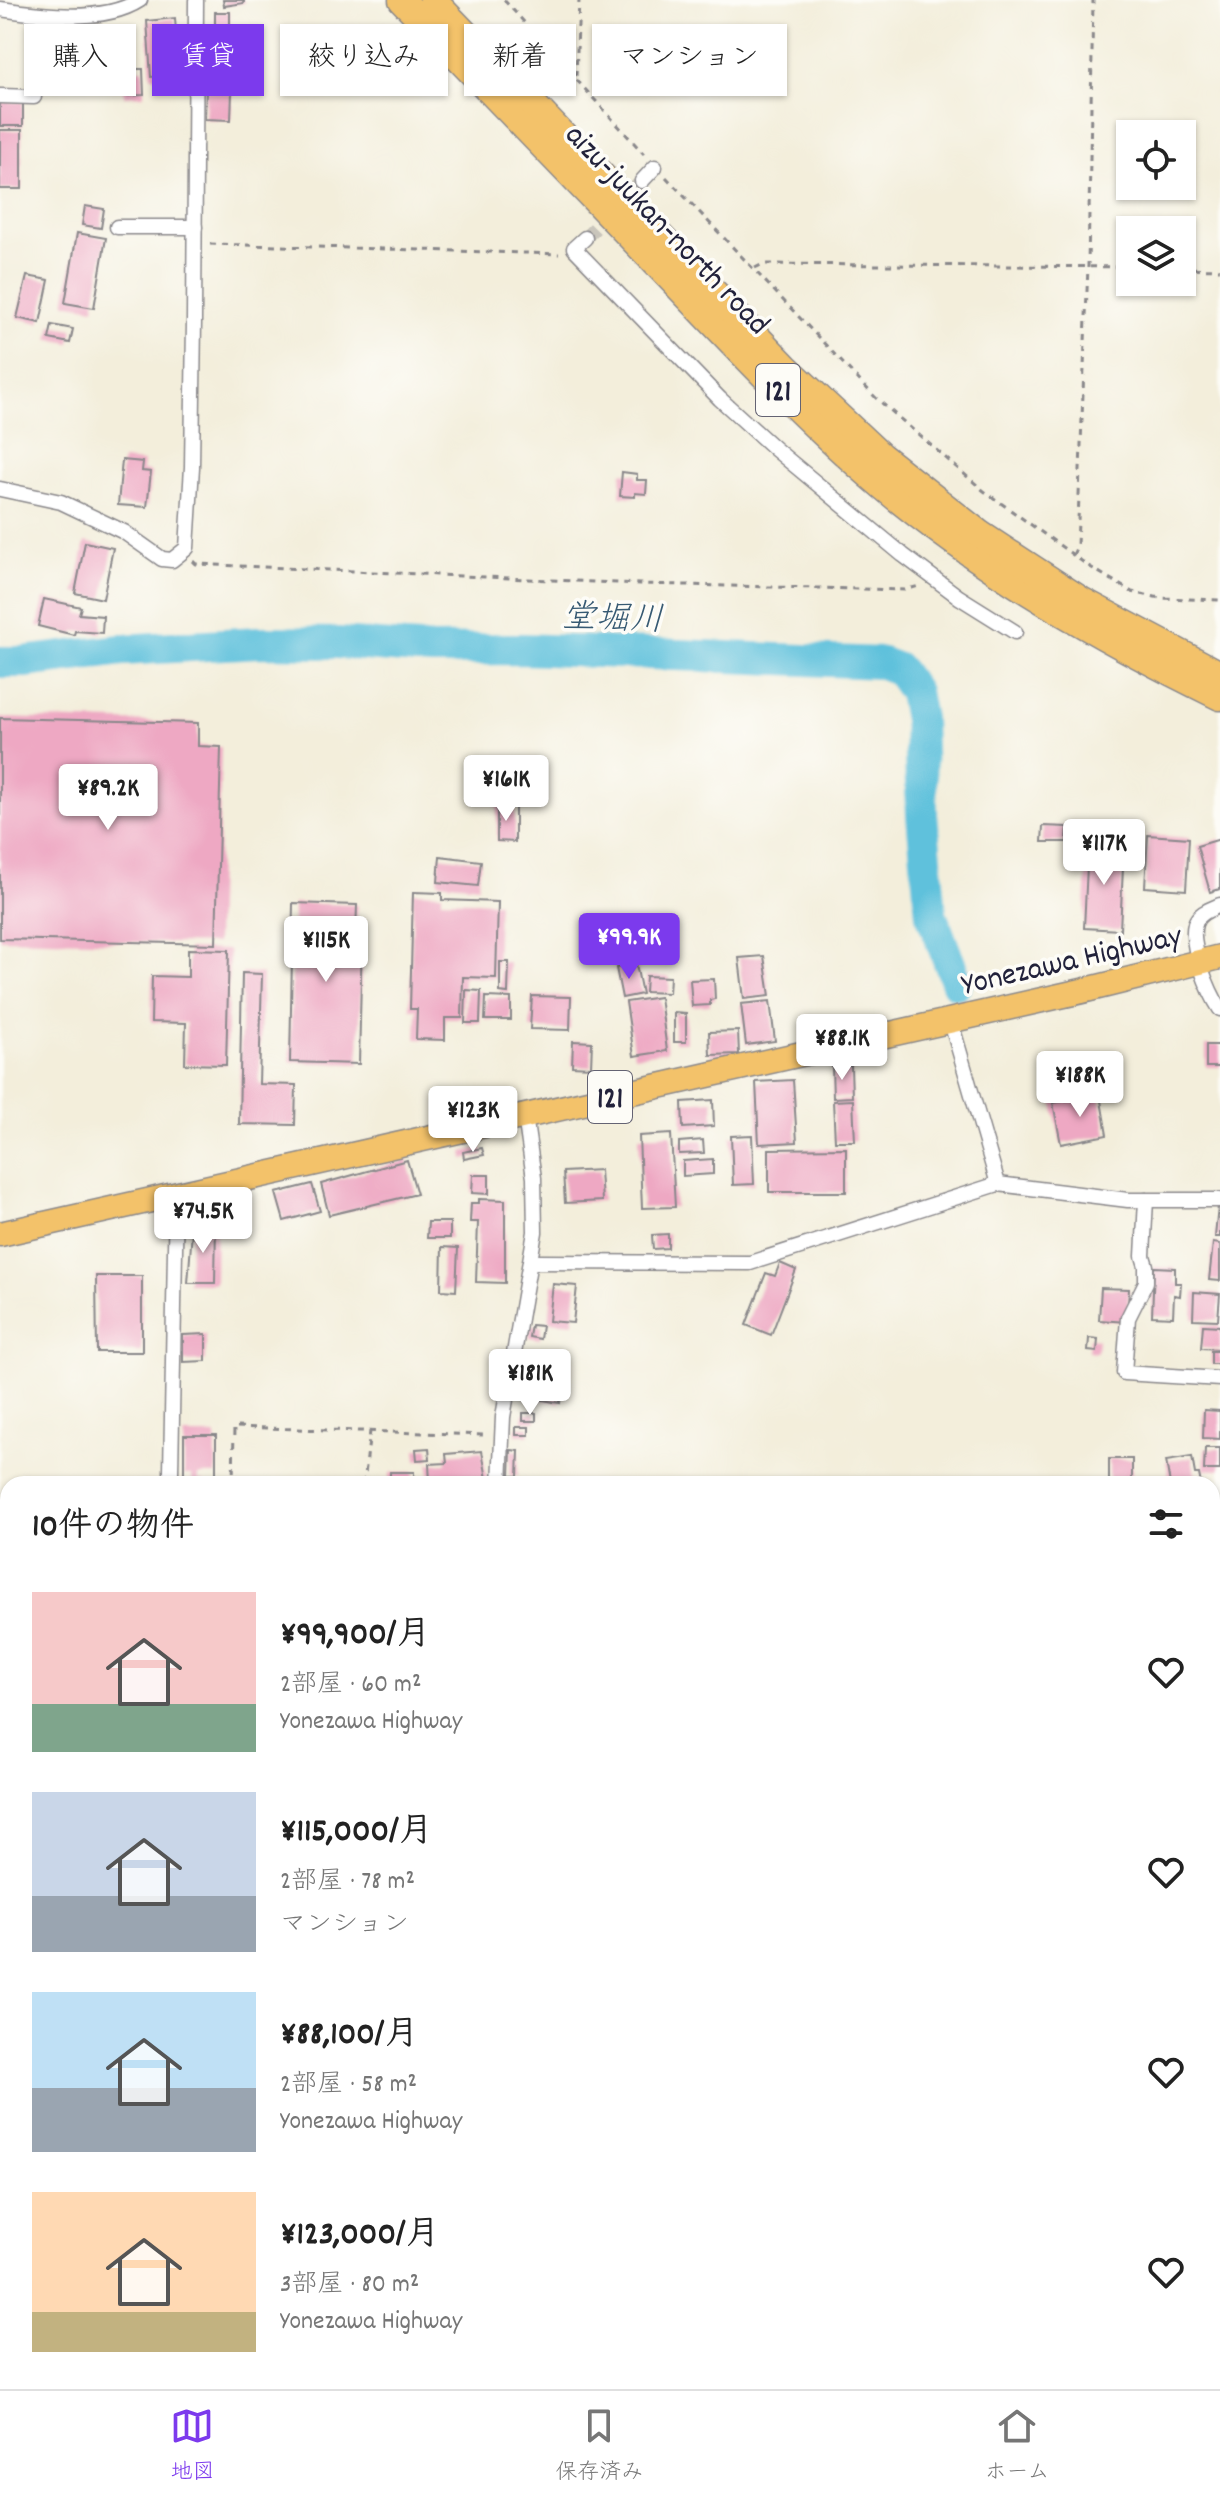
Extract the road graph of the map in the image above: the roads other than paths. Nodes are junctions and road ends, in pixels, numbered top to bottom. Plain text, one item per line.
1 (140, 0) edge
2 (196, 0) edge
3 (402, 0) edge
4 (433, 0) edge
5 (0, 9) edge
6 (0, 96) edge
7 (34, 97) dead end
8 (655, 167) road end
9 (642, 181) tunnel mouth
10 (117, 227) dead end
11 (195, 227) junction
12 (580, 243) road end
13 (0, 489) edge
14 (1015, 632) dead end
15 (1220, 674) edge
16 (1220, 697) edge
17 (1220, 905) edge
18 (1210, 959) edge
19 (1220, 1009) edge
20 (950, 1019) junction
21 (525, 1116) junction
22 (998, 1184) junction
23 (176, 1195) junction
24 (1146, 1200) junction
25 (1220, 1200) edge
26 (0, 1234) edge
27 (535, 1262) dead end
28 (1220, 1379) edge
29 (171, 1472) dead end
30 (500, 1476) edge

1 - 5 street
2 - 11 street
3 - 16 highway, aizu-juukan-north road / 121
4 - 15 highway, aizu-juukan-north road / 121
6 - 7 street
8 - 9 street
10 - 11 street
11 - 13 street
12 - 14 street
17 - 18 street
18 - 19 street
18 - 20 highway, Yonezawa Highway / 121
20 - 21 highway, Yonezawa Highway / 121
20 - 22 street
21 - 23 highway, Yonezawa Highway / 121
21 - 30 street
22 - 24 street
22 - 27 street
23 - 26 highway, Yonezawa Highway / 121
23 - 29 street
24 - 25 street
24 - 28 street

